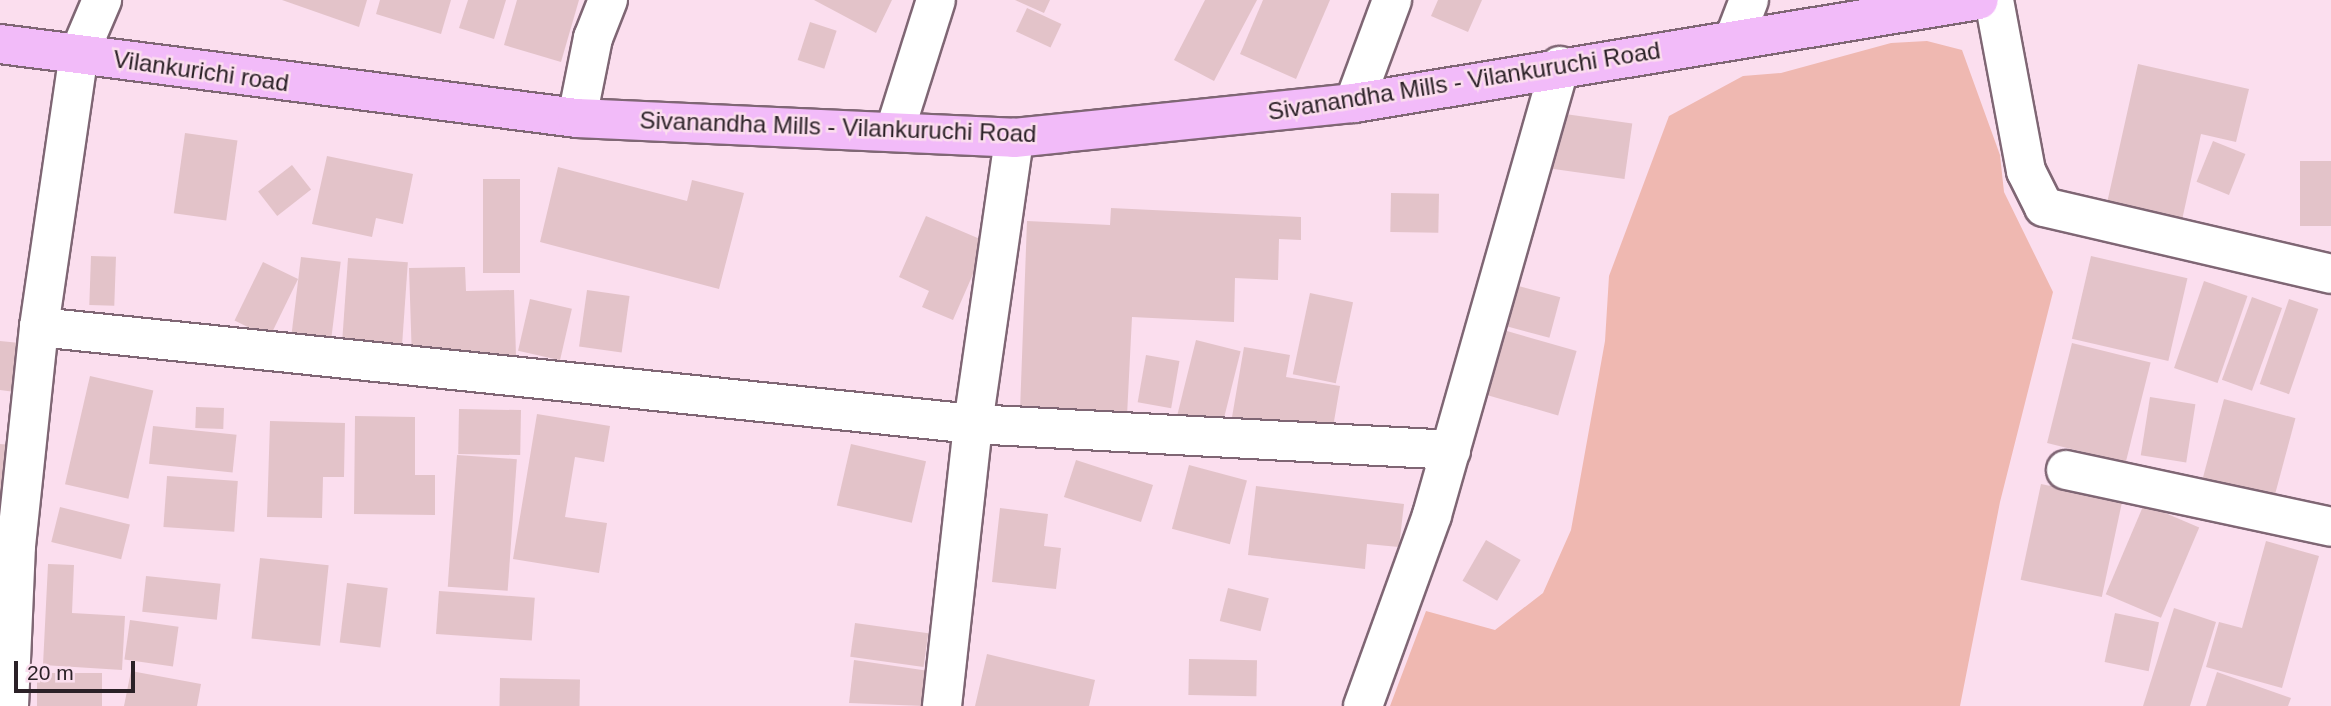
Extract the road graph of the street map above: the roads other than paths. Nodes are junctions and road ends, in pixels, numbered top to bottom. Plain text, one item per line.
1 (102, 0) edge
2 (608, 0) edge
3 (936, 0) edge
4 (1392, 0) edge
5 (1749, 0) edge
6 (1979, 0) edge
7 (1994, 0) edge
8 (1734, 39) junction
9 (0, 44) edge
10 (79, 54) junction
11 (1560, 66) junction
12 (401, 100) joint
13 (1354, 103) junction
14 (577, 118) junction
15 (895, 130) junction
16 (1014, 138) junction
17 (2331, 274) edge
18 (39, 327) junction
19 (973, 424) junction
20 (1451, 450) junction
21 (2066, 470) dead end
22 (2331, 527) edge
23 (8, 545) edge
24 (9, 706) edge
25 (942, 706) edge
26 (1363, 706) edge

1 - 10 street
2 - 14 street
3 - 15 street
4 - 13 street
5 - 8 street
6 - 8 main road, Sivanandha Mills - Vilankuruchi Road
7 - 17 street
8 - 11 main road, Sivanandha Mills - Vilankuruchi Road
9 - 10 main road, Vilankurichi road
10 - 12 main road, Vilankurichi road
10 - 18 street
11 - 13 main road, Sivanandha Mills - Vilankuruchi Road
11 - 20 street
12 - 14 main road, Sivanandha Mills - Vilankuruchi Road
13 - 16 main road, Sivanandha Mills - Vilankuruchi Road
14 - 15 main road, Sivanandha Mills - Vilankuruchi Road
15 - 16 main road, Sivanandha Mills - Vilankuruchi Road
16 - 19 street
18 - 19 street
18 - 23 street
19 - 20 street
19 - 25 street
20 - 26 street
21 - 22 street
23 - 24 street

